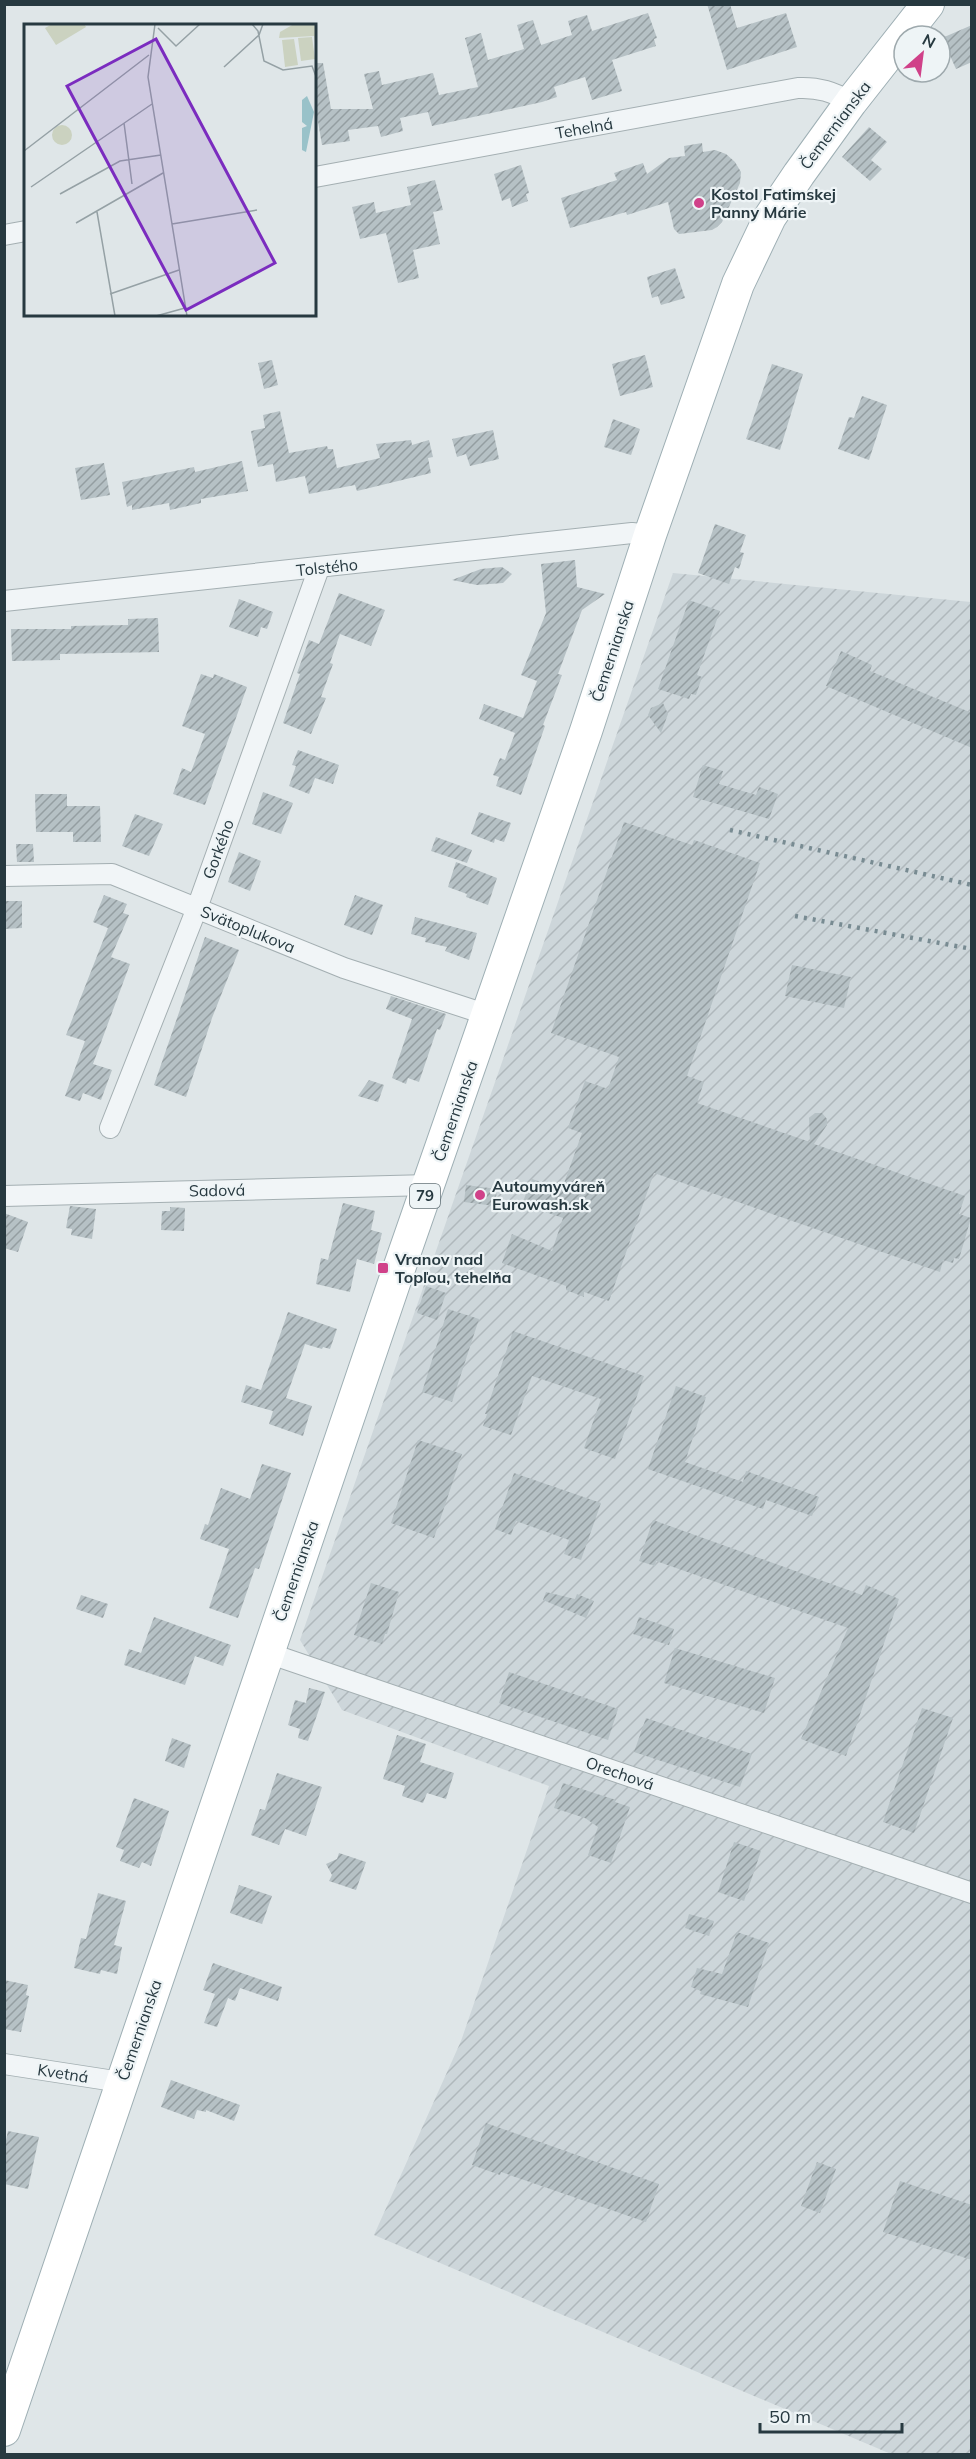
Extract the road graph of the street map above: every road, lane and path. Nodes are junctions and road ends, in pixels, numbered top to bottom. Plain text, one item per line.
1 (928, 4) edge
2 (851, 102) junction
3 (316, 177) edge
4 (24, 231) edge
5 (4, 235) edge
6 (650, 535) junction
7 (319, 568) junction
8 (4, 601) edge
9 (4, 876) edge
10 (197, 908) junction
11 (488, 1015) junction
12 (110, 1128) dead end
13 (429, 1185) junction
14 (4, 1196) edge
15 (268, 1653) junction
16 (972, 1893) edge
17 (4, 2064) edge
18 (121, 2082) junction
19 (4, 2430) edge

1 - 2 main road, Čemernianska / 79
2 - 3 street, Tehelná
2 - 6 main road, Čemernianska / 79
4 - 5 street
6 - 7 street, Tolstého
6 - 11 main road, Čemernianska / 79
7 - 8 street, Tolstého
7 - 10 street, Gorkého
9 - 10 street, Svätoplukova
10 - 11 street, Svätoplukova
10 - 12 street, Gorkého
11 - 13 main road, Čemernianska / 79
13 - 14 street, Sadová
13 - 15 main road, Čemernianska / 79
15 - 16 street, Orechová
15 - 18 main road, Čemernianska / 79
17 - 18 street, Kvetná
18 - 19 main road, Čemernianska / 79

